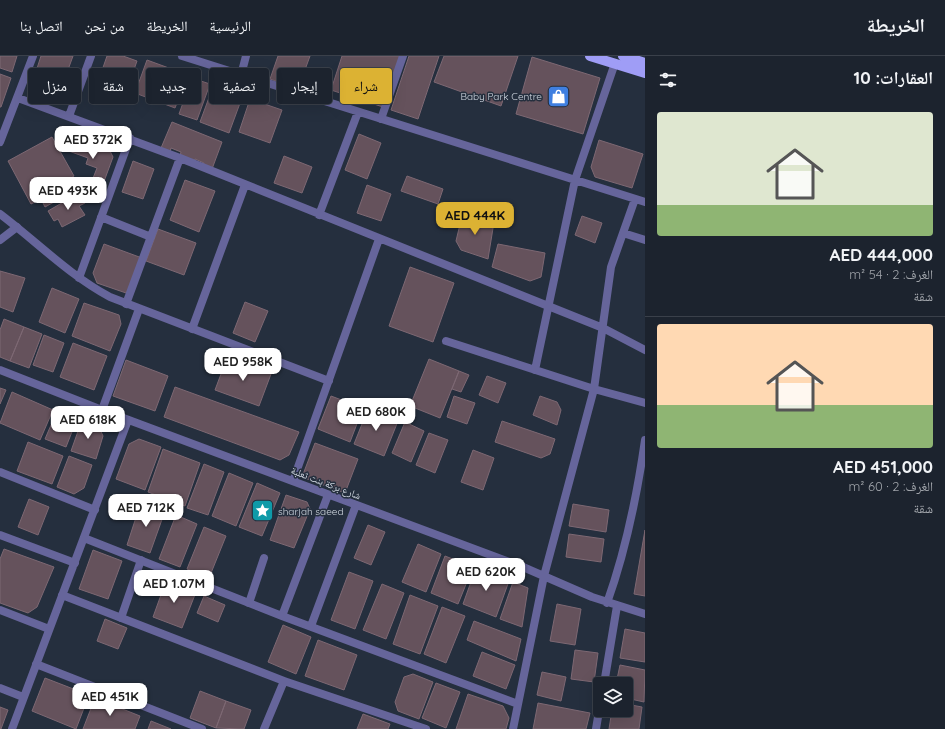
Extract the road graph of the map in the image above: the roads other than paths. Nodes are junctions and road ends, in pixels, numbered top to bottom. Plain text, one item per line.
1 (33, 56) edge
2 (91, 56) edge
3 (182, 56) edge
4 (246, 56) edge
5 (403, 56) edge
6 (590, 56) edge
7 (623, 56) edge
8 (645, 63) edge
9 (615, 64) junction
10 (219, 68) edge
11 (243, 68) edge
12 (645, 73) edge
13 (269, 84) edge
14 (18, 98) junction
15 (358, 112) junction
16 (69, 116) junction
17 (381, 119) junction
18 (130, 138) junction
19 (0, 142) edge
20 (180, 158) junction
21 (575, 180) junction
22 (245, 185) junction
23 (635, 199) junction
24 (645, 202) edge
25 (0, 214) edge
26 (319, 215) junction
27 (101, 217) junction
28 (17, 227) junction
29 (623, 233) junction
30 (151, 237) junction
31 (379, 239) junction
32 (0, 240) edge
33 (645, 240) edge
34 (79, 278) junction
35 (126, 304) junction
36 (548, 306) junction
37 (139, 309) junction
38 (603, 328) junction
39 (192, 329) junction
40 (446, 341) dead end
41 (645, 350) edge
42 (0, 370) edge
43 (535, 370) junction
44 (329, 381) junction
45 (594, 389) junction
46 (645, 403) edge
47 (102, 410) junction
48 (128, 420) junction
49 (645, 440) edge
50 (0, 472) edge
51 (293, 481) junction
52 (328, 495) junction
53 (356, 505) junction
54 (95, 510) junction
55 (0, 535) edge
56 (84, 538) junction
57 (264, 558) dead end
58 (141, 560) junction
59 (74, 563) junction
60 (544, 576) junction
61 (62, 595) junction
62 (249, 603) junction
63 (607, 603) junction
64 (617, 606) junction
65 (0, 610) edge
66 (645, 614) edge
67 (282, 616) junction
68 (121, 618) junction
69 (311, 626) junction
70 (49, 629) junction
71 (36, 664) junction
72 (605, 677) edge
73 (284, 681) junction
74 (0, 688) edge
75 (23, 697) junction
76 (518, 704) junction
77 (598, 717) edge
78 (12, 729) edge
79 (202, 729) edge
80 (264, 729) edge
81 (426, 729) edge
82 (513, 729) edge
83 (596, 729) edge

1 - 14 street
2 - 16 street
3 - 10 street
4 - 11 street
5 - 17 street
6 - 9 main road
7 - 8 main road
9 - 12 main road
9 - 21 street
13 - 15 street
14 - 16 street
14 - 19 street
15 - 17 street
15 - 26 street
16 - 18 street
17 - 21 street
18 - 20 street
18 - 27 street
20 - 22 street
20 - 30 street
21 - 23 street
21 - 36 street
22 - 26 street
22 - 39 street
23 - 24 street
23 - 29 street
25 - 28 street
26 - 31 street
27 - 30 street
27 - 34 street
28 - 32 street
28 - 34 street
29 - 33 street
29 - 38 street
30 - 35 street
31 - 36 street
31 - 44 street
34 - 35 street
35 - 37 street
36 - 38 street
36 - 43 street
37 - 39 street
37 - 47 street
38 - 41 street
38 - 45 street
39 - 44 street
40 - 43 street
42 - 47 street, شارع بركة بنت ثعلبة
43 - 45 street
44 - 51 street
45 - 46 street
45 - 60 street
47 - 48 street, شارع بركة بنت ثعلبة
48 - 51 street, شارع بركة بنت ثعلبة
48 - 54 street
49 - 63 street
50 - 54 street
51 - 52 street, شارع بركة بنت ثعلبة
52 - 53 street, شارع بركة بنت ثعلبة
52 - 67 street
53 - 60 street, شارع بركة بنت ثعلبة
53 - 69 street
54 - 56 street
55 - 59 street
56 - 58 street
56 - 59 street
57 - 62 street
58 - 62 street
58 - 68 street
59 - 61 street
60 - 63 street, شارع بركة بنت ثعلبة
60 - 76 street
61 - 68 street
61 - 70 street
62 - 67 street
63 - 64 street, شارع بركة بنت ثعلبة
64 - 66 street, شارع بركة بنت ثعلبة
64 - 72 street
65 - 70 street
67 - 69 street
68 - 73 street
69 - 76 street
70 - 71 street
71 - 75 street
71 - 79 street
73 - 80 street
73 - 81 street
74 - 75 street
75 - 78 street
76 - 82 street
77 - 83 street

